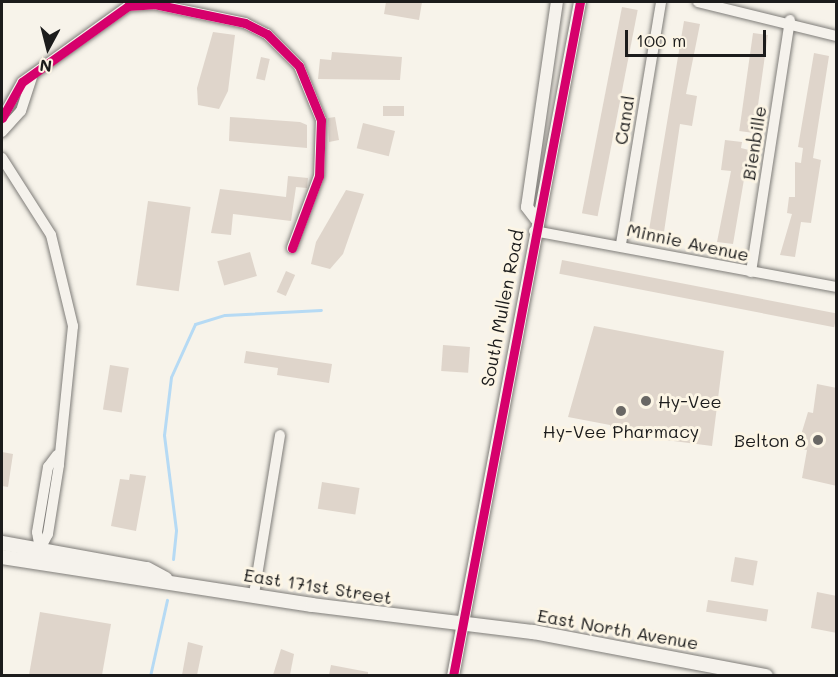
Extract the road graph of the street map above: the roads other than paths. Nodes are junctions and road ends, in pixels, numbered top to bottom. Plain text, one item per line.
1 (557, 2) edge
2 (580, 2) edge
3 (661, 2) edge
4 (698, 2) edge
5 (790, 20) junction
6 (837, 36) edge
7 (32, 78) junction
8 (2, 118) edge
9 (2, 132) edge
10 (2, 158) edge
11 (535, 225) junction
12 (621, 244) junction
13 (292, 248) dead end
14 (751, 272) junction
15 (837, 287) edge
16 (280, 435) dead end
17 (2, 543) edge
18 (2, 550) edge
19 (38, 556) junction
20 (2, 557) edge
21 (168, 580) junction
22 (254, 594) junction
23 (462, 623) junction
24 (453, 675) edge
25 (766, 675) edge

1 - 11 street, South Mullen Road
2 - 11 street, South Mullen Road
3 - 12 street, Canal
4 - 5 street
5 - 6 street
5 - 14 street, Bienbille
7 - 8 street
7 - 9 street
7 - 13 street
10 - 19 street
11 - 12 street, Minnie Avenue
11 - 23 street, South Mullen Road
12 - 14 street, Minnie Avenue
14 - 15 street, Minnie Avenue
16 - 22 street
17 - 19 main road, East 171st Street
18 - 19 main road
19 - 20 main road, East 171st Street
19 - 21 main road, East 171st Street
19 - 21 main road, East 171st Street
21 - 22 main road, East 171st Street
22 - 23 main road, East 171st Street
23 - 24 street, South Mullen Road
23 - 25 main road, East North Avenue

